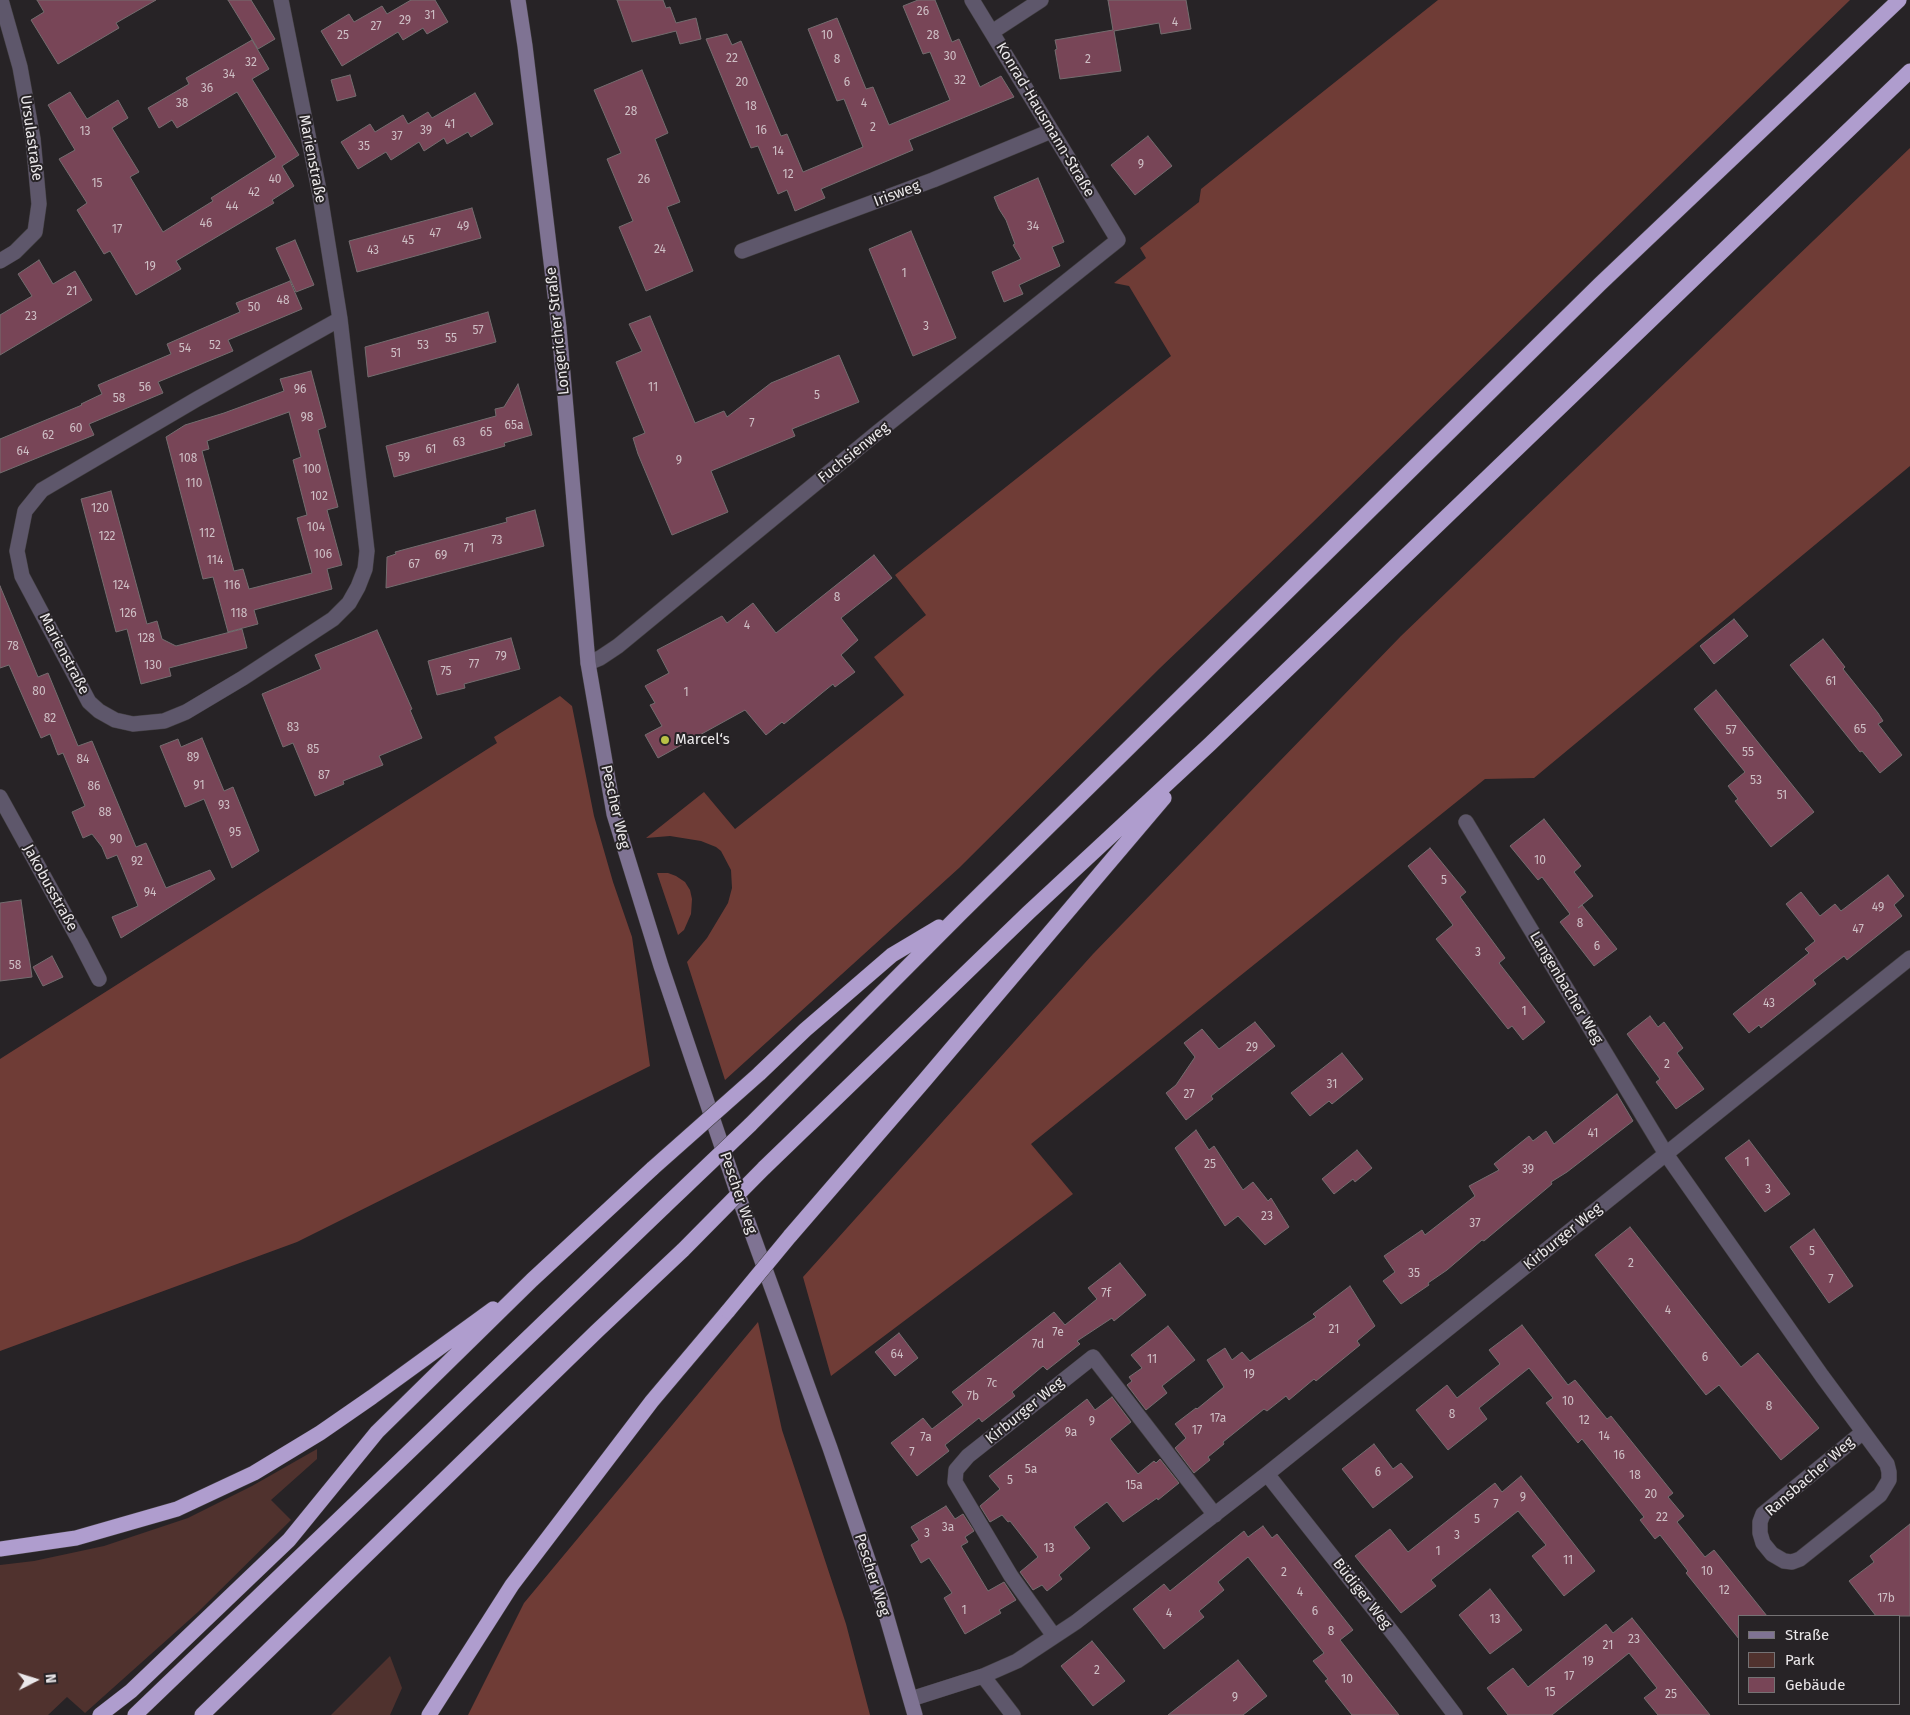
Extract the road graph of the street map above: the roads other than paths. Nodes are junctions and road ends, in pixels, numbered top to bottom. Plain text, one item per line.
1 (2, 0) edge
2 (281, 0) edge
3 (518, 0) edge
4 (972, 0) edge
5 (1042, 0) edge
6 (1899, 0) edge
7 (992, 32) junction
8 (1910, 70) edge
9 (1051, 131) junction
10 (1118, 240) joint
11 (742, 251) dead end
12 (0, 261) edge
13 (340, 319) junction
14 (588, 663) junction
15 (1210, 744) junction
16 (0, 797) edge
17 (1466, 822) dead end
18 (960, 914) junction
19 (1910, 958) edge
20 (99, 979) dead end
21 (1666, 1154) junction
22 (532, 1280) junction
23 (1863, 1432) junction
24 (1267, 1474) junction
25 (1215, 1515) junction
26 (0, 1550) edge
27 (1054, 1636) junction
28 (983, 1676) junction
29 (226, 1693) junction
30 (911, 1699) junction
31 (100, 1715) edge
32 (135, 1715) edge
33 (202, 1715) edge
34 (209, 1715) edge
35 (429, 1715) edge
36 (915, 1715) edge
37 (1013, 1715) edge
38 (1455, 1715) edge

1 - 12 street, Ursulastraße
2 - 13 street, Marienstraße
3 - 14 street, Longericher Straße
4 - 7 street, Konrad-Hausmann-Straße
5 - 7 street
6 - 18 highway
7 - 9 street, Konrad-Hausmann-Straße
8 - 15 highway
9 - 10 street, Konrad-Hausmann-Straße
9 - 11 street, Irisweg
10 - 14 street, Fuchsienweg
13 - 13 street, Marienstraße
14 - 30 street, Pescher Weg
15 - 29 highway, bridge
15 - 35 highway, bridge
16 - 20 street, Jakobusstraße
17 - 21 street, Langenbacher Weg
18 - 22 highway, bridge
18 - 32 highway, bridge
19 - 21 street, Kirburger Weg
21 - 23 street, Ransbacher Weg
21 - 24 street, Kirburger Weg
22 - 26 highway
22 - 31 highway
23 - 23 street, Ransbacher Weg
24 - 25 street, Kirburger Weg
24 - 38 street, Büdiger Weg
25 - 27 street, Kirburger Weg
25 - 27 street, Kirburger Weg
27 - 28 street, Kirburger Weg
28 - 30 street, Kirburger Weg
28 - 37 street
29 - 33 highway
29 - 34 highway
30 - 36 street, Pescher Weg

